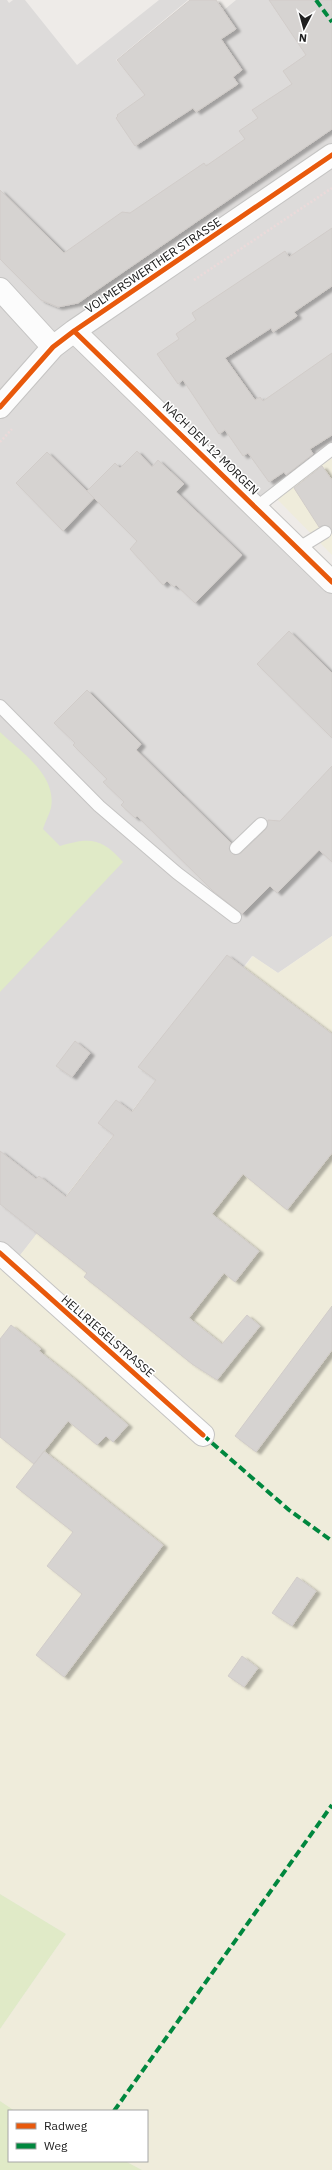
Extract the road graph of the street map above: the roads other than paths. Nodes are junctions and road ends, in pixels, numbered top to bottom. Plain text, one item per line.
1 (332, 155) edge
2 (0, 289) edge
3 (74, 331) junction
4 (53, 347) junction
5 (0, 407) edge
6 (332, 449) edge
7 (257, 507) junction
8 (325, 532) dead end
9 (298, 548) junction
10 (332, 582) edge
11 (0, 706) edge
12 (261, 824) dead end
13 (236, 848) dead end
14 (234, 918) dead end
15 (0, 1254) edge
16 (203, 1434) dead end

1 - 3 street, VOLMERSWERTHER STRASSE
2 - 4 street
3 - 4 street, VOLMERSWERTHER STRASSE
3 - 7 street, NACH DEN 12 MORGEN
4 - 5 street, VOLMERSWERTHER STRASSE
6 - 7 lane
7 - 9 street, NACH DEN 12 MORGEN
8 - 9 lane
9 - 10 street, NACH DEN 12 MORGEN
11 - 14 lane
12 - 13 lane
15 - 16 street, HELLRIEGELSTRASSE

